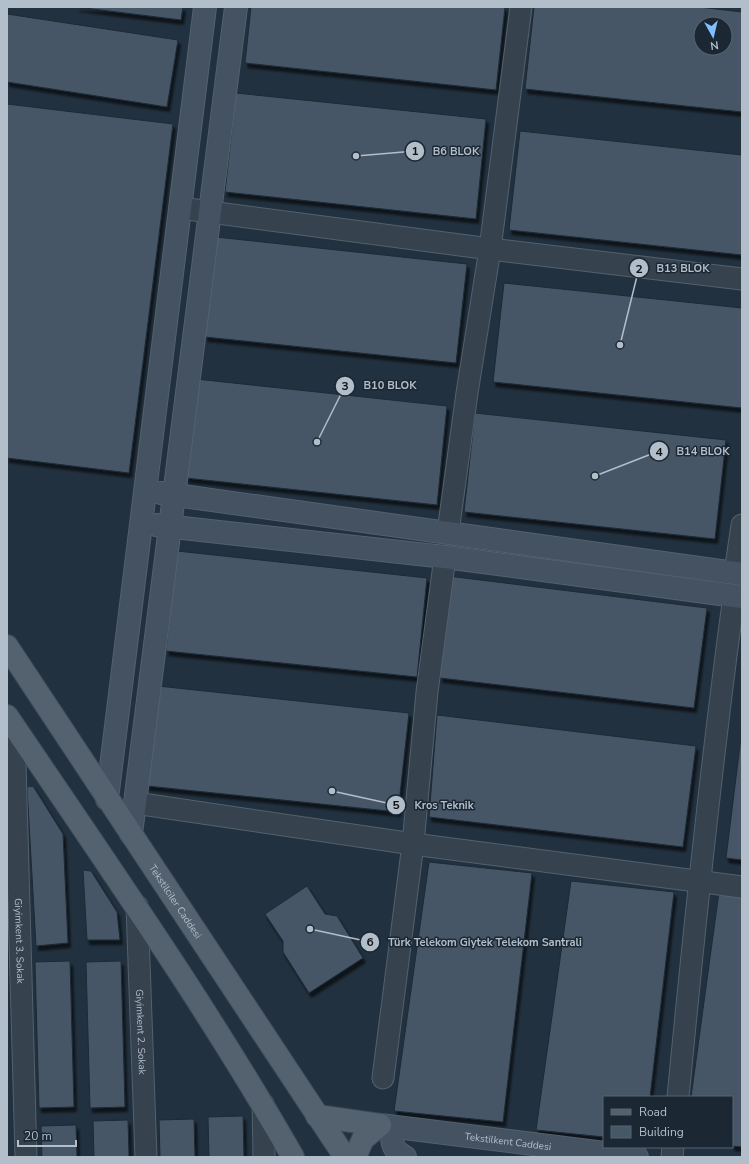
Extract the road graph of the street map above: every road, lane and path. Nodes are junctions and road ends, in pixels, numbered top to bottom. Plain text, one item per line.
1 (205, 7) edge
2 (236, 7) edge
3 (521, 7) edge
4 (180, 208) junction
5 (210, 213) junction
6 (490, 249) junction
7 (742, 279) edge
8 (146, 491) junction
9 (174, 495) junction
10 (141, 522) junction
11 (742, 525) edge
12 (170, 527) junction
13 (448, 532) junction
14 (445, 557) junction
15 (739, 573) edge
16 (738, 596) edge
17 (7, 646) edge
18 (10, 721) edge
19 (108, 799) junction
20 (135, 803) junction
21 (131, 834) junction
22 (413, 844) junction
23 (699, 882) junction
24 (742, 887) edge
25 (137, 906) junction
26 (383, 1078) dead end
27 (678, 1096) edge
28 (263, 1104) junction
29 (317, 1116) junction
30 (380, 1125) junction
31 (401, 1128) junction
32 (26, 1157) edge
33 (146, 1157) edge
34 (264, 1157) edge
35 (293, 1157) edge
36 (345, 1157) edge
37 (355, 1157) edge
38 (405, 1157) edge
39 (637, 1157) edge

1 - 4 street
2 - 5 street
3 - 6 street
4 - 5 street
4 - 8 street
5 - 6 street
5 - 9 street
6 - 7 street
6 - 13 street
8 - 9 street
8 - 10 street
9 - 12 street
9 - 13 street
10 - 12 street
10 - 19 street
11 - 15 street
12 - 14 street
12 - 20 street
13 - 14 street
13 - 15 street
14 - 16 street
14 - 22 street
15 - 16 street
16 - 23 street
17 - 19 main road, Tekstilciler Caddesi
18 - 25 main road
18 - 32 street, Giyimkent 3. Sokak
19 - 21 main road, Tekstilciler Caddesi
20 - 21 street
20 - 22 street
21 - 29 main road, Tekstilciler Caddesi
22 - 23 street
22 - 26 street
23 - 24 street
23 - 27 street
25 - 28 main road
25 - 33 street, Giyimkent 2. Sokak
28 - 34 street
28 - 35 main road
29 - 30 main road
29 - 36 main road, Tekstilciler Caddesi
30 - 31 street, Tekstilkent Caddesi
30 - 37 main road
31 - 38 street
31 - 39 street, Tekstilkent Caddesi

